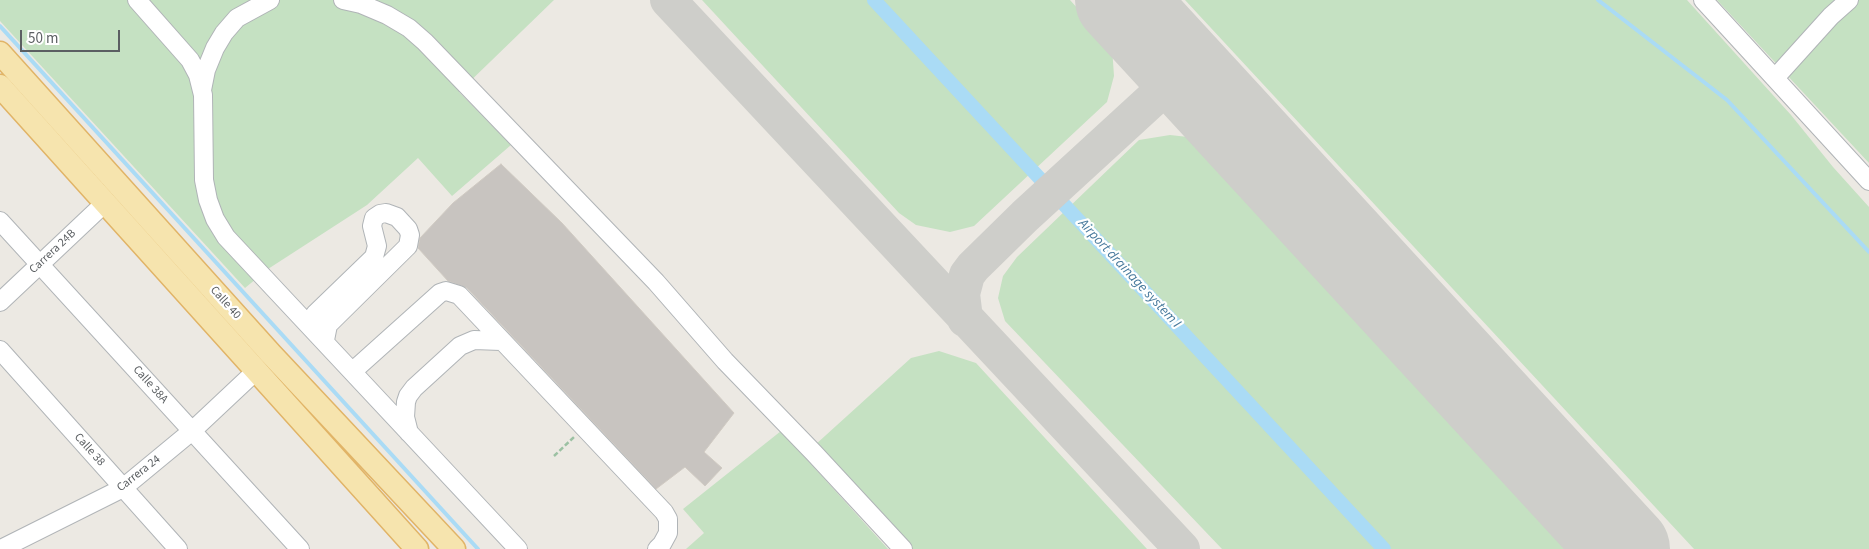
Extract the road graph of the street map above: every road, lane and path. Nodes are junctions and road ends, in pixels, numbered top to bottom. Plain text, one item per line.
1 (137, 0) edge
2 (270, 0) edge
3 (343, 0) edge
4 (1703, 0) edge
5 (1849, 0) edge
6 (0, 53) edge
7 (1775, 78) junction
8 (0, 86) edge
9 (202, 90) junction
10 (1869, 180) edge
11 (106, 202) junction
12 (0, 221) edge
13 (39, 264) junction
14 (0, 302) edge
15 (312, 326) junction
16 (325, 340) junction
17 (501, 341) junction
18 (0, 350) edge
19 (257, 370) junction
20 (353, 371) junction
21 (584, 428) junction
22 (192, 431) junction
23 (409, 433) junction
24 (554, 456) dead end
25 (123, 488) junction
26 (1, 546) edge
27 (176, 548) edge
28 (450, 548) edge
29 (300, 549) edge
30 (417, 549) edge
31 (518, 549) edge
32 (657, 549) edge
33 (903, 549) edge

1 - 9 street
2 - 9 street
3 - 33 street
4 - 7 street
5 - 7 street
6 - 28 main road, Calle 40
7 - 10 street
8 - 11 main road, Calle 40
9 - 15 street
11 - 13 street, Carrera 24B
11 - 19 main road, Calle 40
12 - 13 street, Calle 38A
13 - 14 street, Carrera 24B
13 - 22 street, Calle 38A
15 - 16 street
15 - 16 street
16 - 20 street
17 - 20 street
17 - 21 street
17 - 23 street
18 - 25 street, Calle 38
19 - 22 street, Carrera 24
19 - 30 main road, Calle 40
20 - 23 street
21 - 24 path
21 - 32 street
22 - 25 street, Carrera 24
22 - 29 street, Calle 38A
23 - 31 street
25 - 26 street, Carrera 24
25 - 27 street, Calle 38

